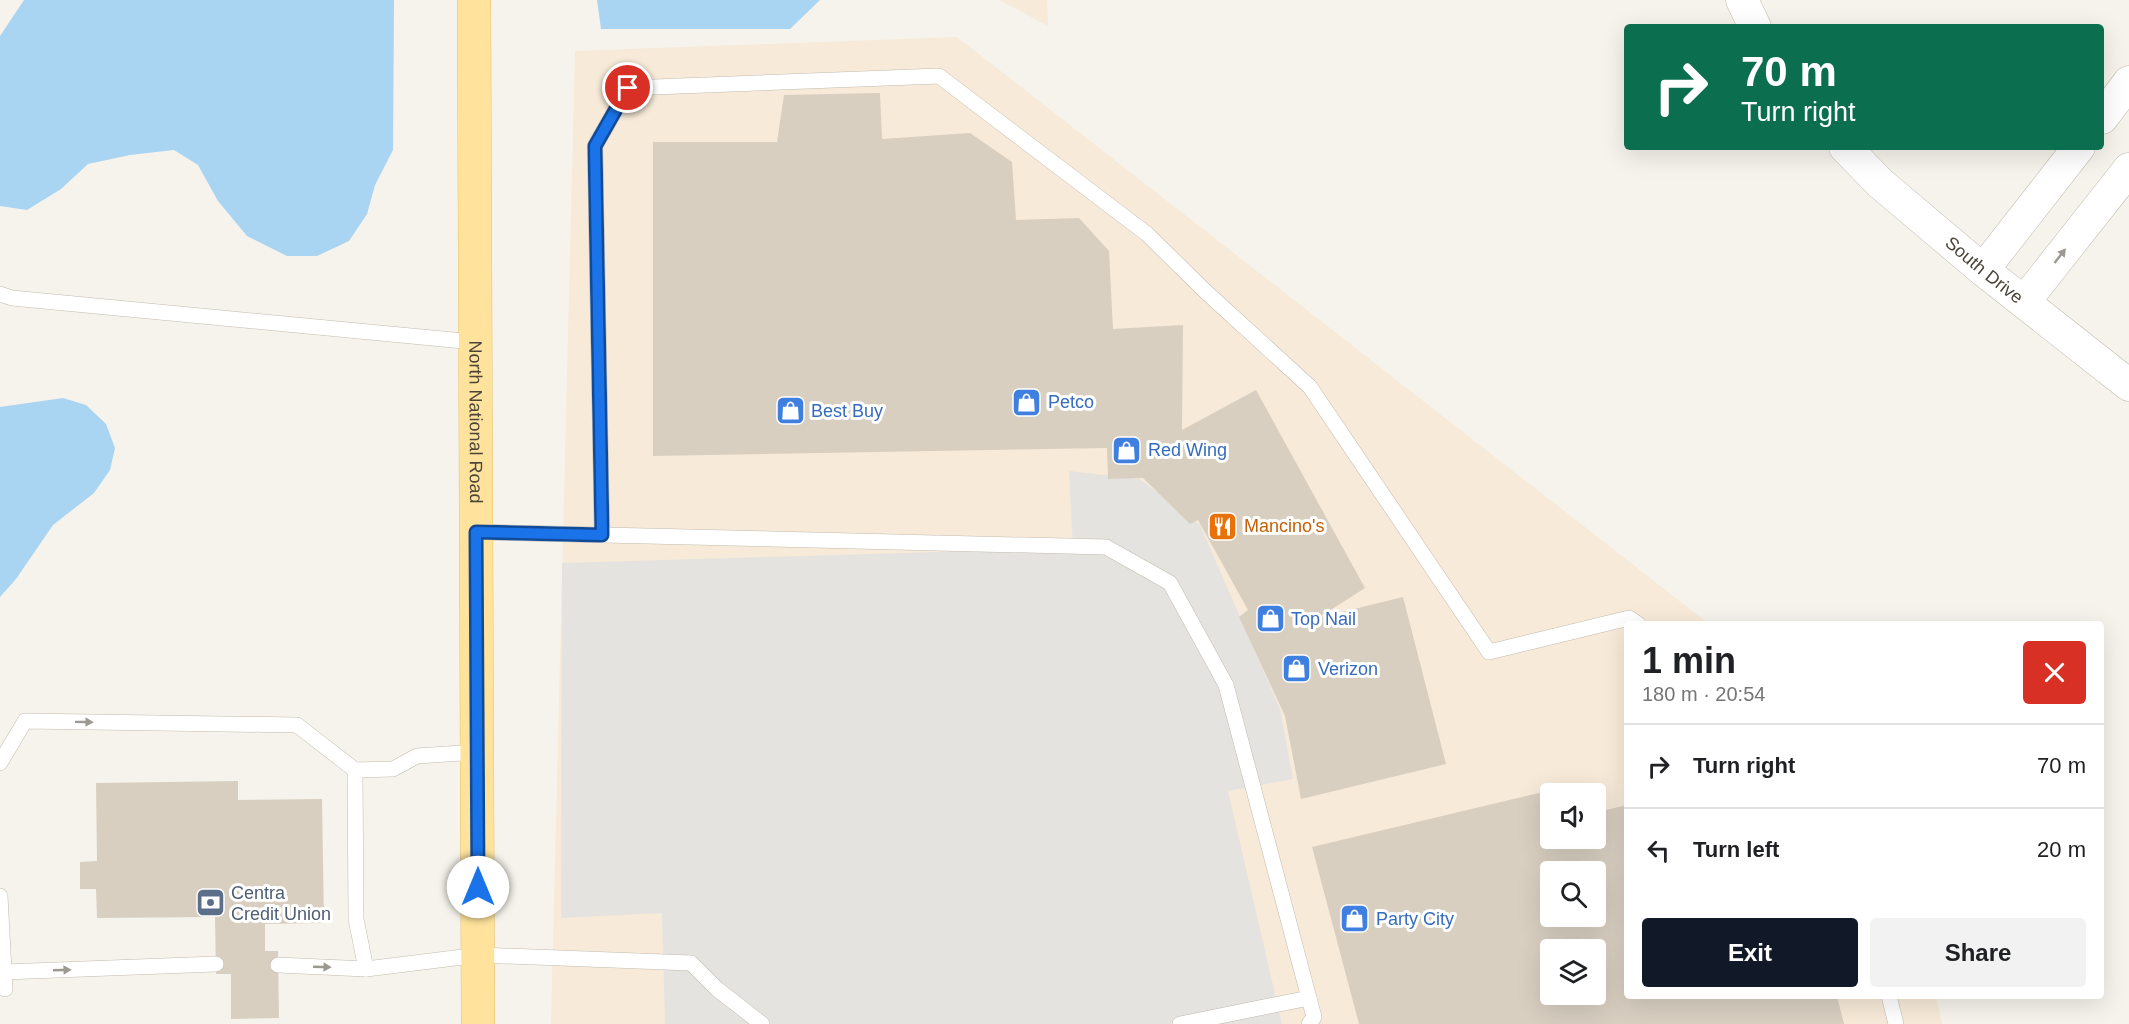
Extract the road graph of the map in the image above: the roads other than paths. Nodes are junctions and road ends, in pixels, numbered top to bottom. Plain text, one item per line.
1 (474, 0) edge
2 (1742, 0) edge
3 (1754, 24) edge
4 (2129, 82) edge
5 (2104, 115) edge
6 (1848, 150) edge
7 (2077, 150) edge
8 (2129, 170) edge
9 (1983, 270) junction
10 (0, 294) edge
11 (2024, 302) junction
12 (474, 342) junction
13 (2129, 386) edge
14 (476, 532) junction
15 (602, 535) junction
16 (1634, 621) edge
17 (477, 752) junction
18 (0, 763) edge
19 (355, 770) junction
20 (0, 896) edge
21 (479, 955) junction
22 (216, 964) dead end
23 (278, 965) dead end
24 (366, 969) junction
25 (4, 972) junction
26 (5, 989) dead end
27 (1309, 998) junction
28 (1890, 999) edge
29 (478, 1024) edge
30 (762, 1024) edge
31 (1180, 1024) edge
32 (1309, 1024) edge
33 (1896, 1024) edge

1 - 12 main road, North National Road
2 - 3 street
4 - 5 street
6 - 9 street, South Drive
7 - 9 street
11 -> 8 street
9 - 11 street, South Drive
10 - 12 lane
11 - 13 street, South Drive
12 - 14 main road, North National Road
14 - 15 lane
14 - 17 main road, North National Road
15 - 16 lane
15 - 27 lane
17 - 19 lane
17 - 21 main road, North National Road
18 -> 19 lane
19 - 24 lane
20 - 25 lane
21 - 24 lane
21 - 29 main road, North National Road
21 - 30 lane
25 -> 22 lane
23 -> 24 lane
25 - 26 lane
27 - 31 lane
27 - 32 lane
28 - 33 lane

